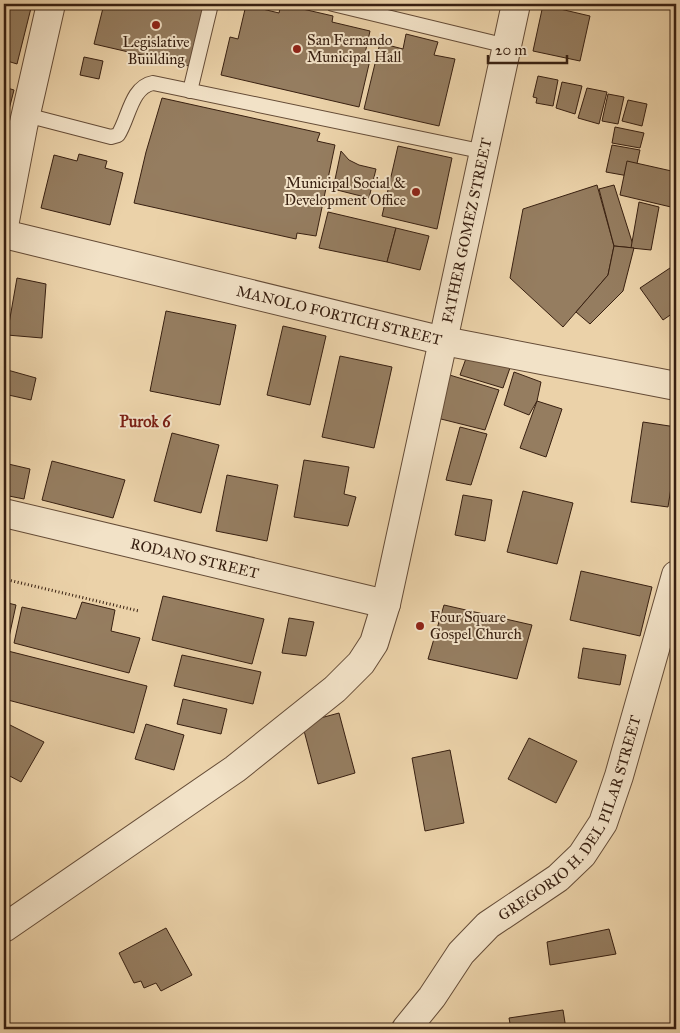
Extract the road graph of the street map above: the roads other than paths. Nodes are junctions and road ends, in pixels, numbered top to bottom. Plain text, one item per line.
1 (51, 4) edge
2 (211, 4) edge
3 (333, 4) edge
4 (516, 4) edge
5 (507, 46) junction
6 (190, 91) junction
7 (26, 115) junction
8 (485, 152) junction
9 (4, 226) edge
10 (4, 234) edge
11 (444, 341) junction
12 (676, 386) edge
13 (4, 513) edge
14 (676, 575) edge
15 (386, 604) junction
16 (4, 928) edge
17 (406, 1029) edge

1 - 7 street
2 - 6 lane
3 - 5 lane
4 - 5 street, FATHER GOMEZ STREET
5 - 8 street, FATHER GOMEZ STREET
6 - 7 lane
6 - 8 lane
7 - 9 street
8 - 11 street, FATHER GOMEZ STREET
10 - 11 street, MANOLO FORTICH STREET
11 - 12 street, MANOLO FORTICH STREET
11 - 15 street, FATHER GOMEZ STREET
13 - 15 street, RODANO STREET
14 - 17 street, GREGORIO H. DEL PILAR STREET
15 - 16 street, FATHER GOMEZ STREET

